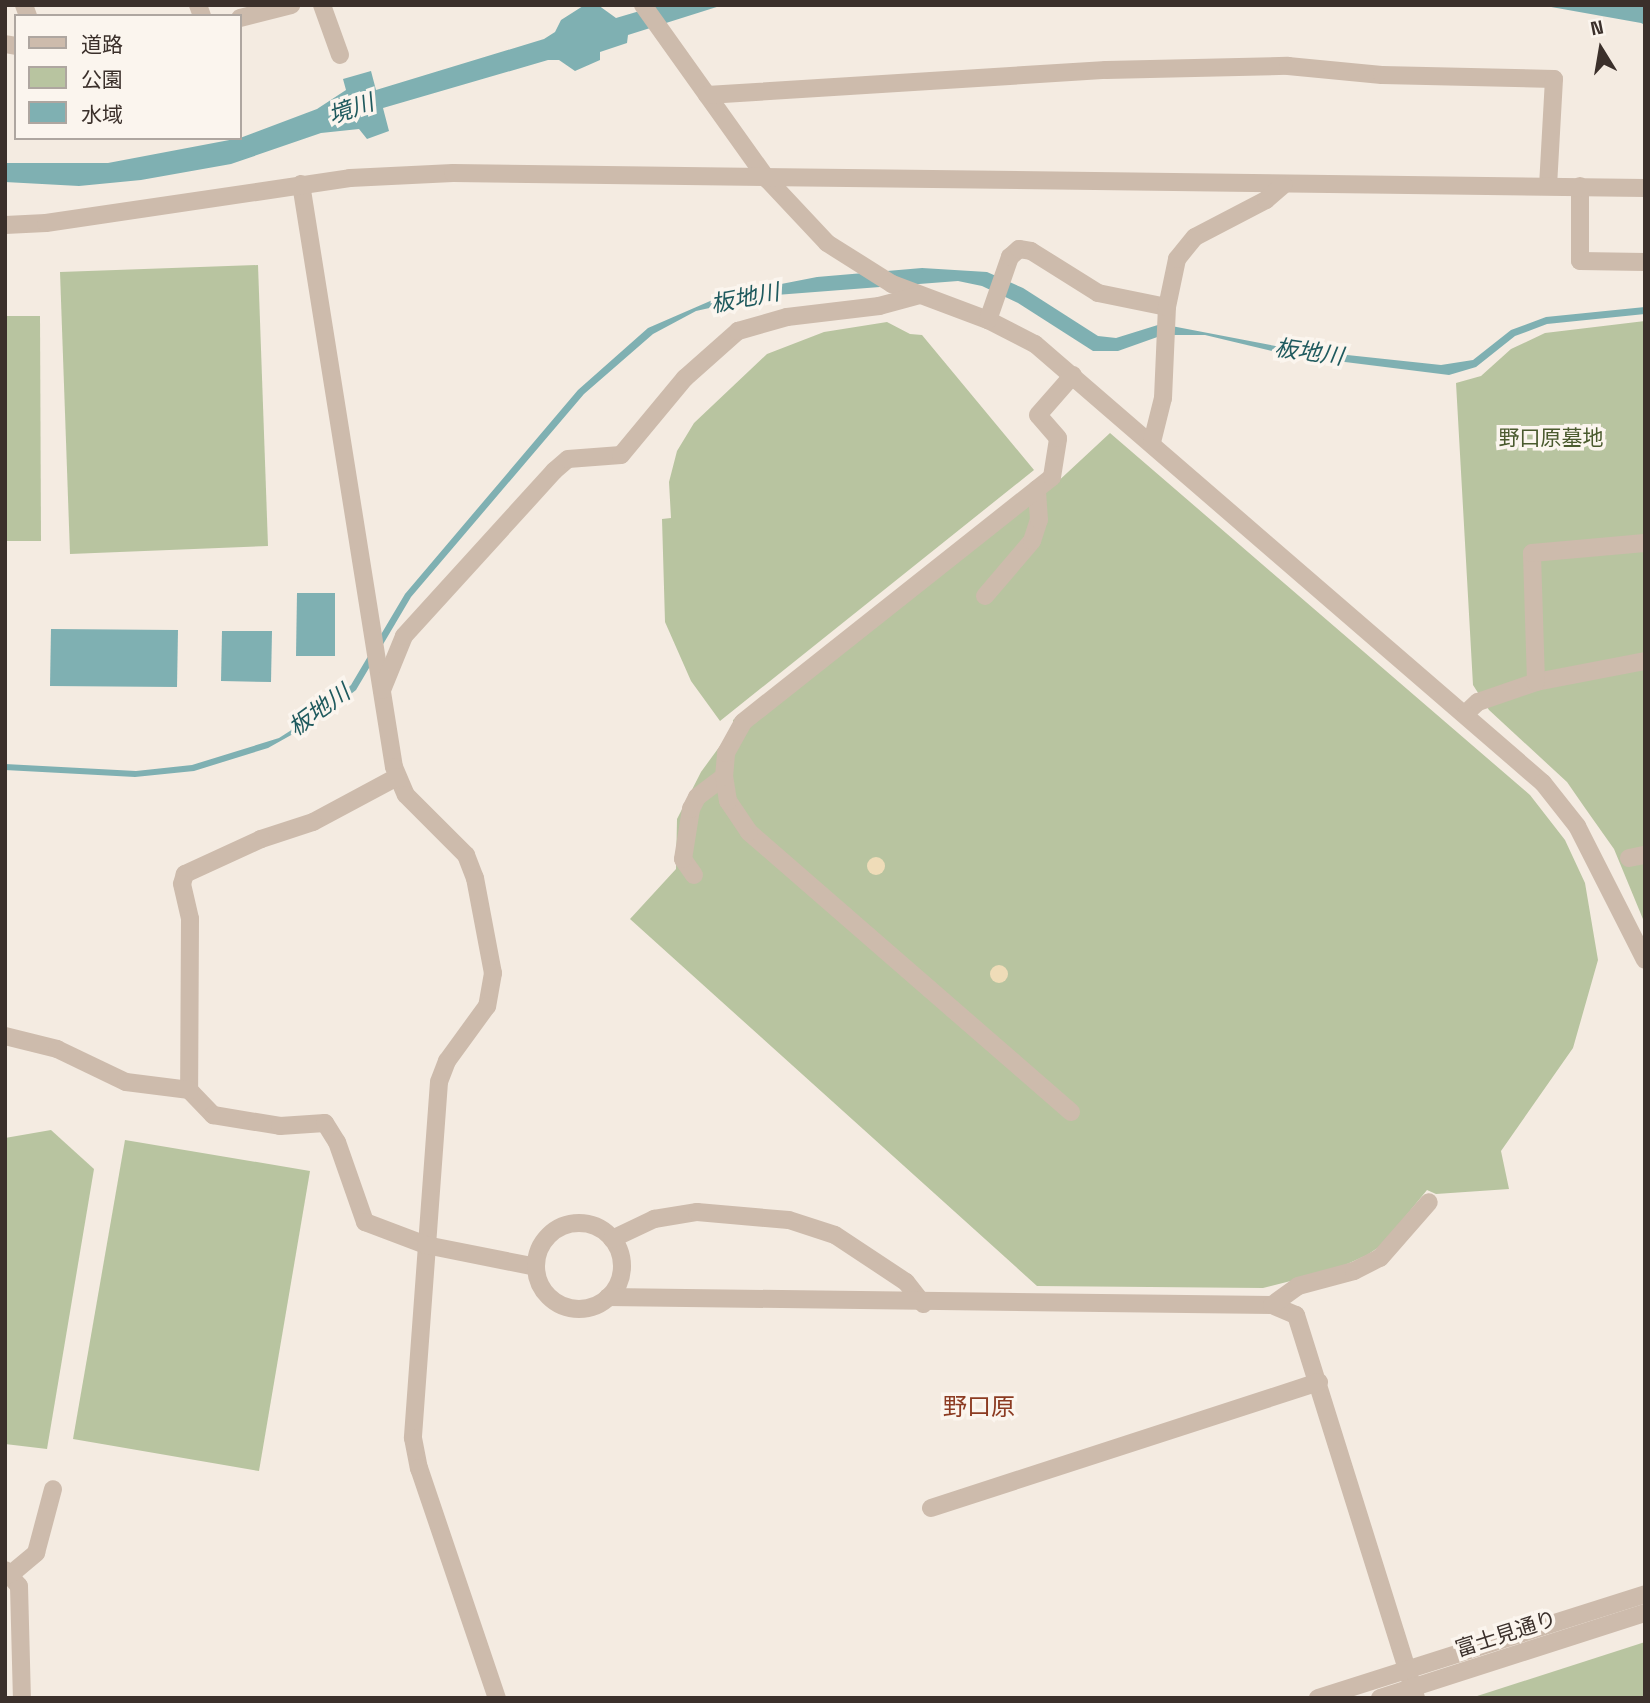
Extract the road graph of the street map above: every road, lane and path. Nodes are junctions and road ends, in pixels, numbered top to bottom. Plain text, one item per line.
1 (291, 5) edge
2 (322, 5) edge
3 (643, 5) edge
4 (242, 17) edge
5 (340, 55) dead end
6 (706, 94) junction
7 (768, 179) junction
8 (301, 184) junction
9 (1283, 185) junction
10 (1548, 185) junction
11 (1580, 186) junction
12 (1645, 188) edge
13 (5, 225) edge
14 (1645, 262) edge
15 (920, 295) junction
16 (990, 313) junction
17 (1166, 314) junction
18 (1073, 375) junction
19 (1152, 442) junction
20 (1037, 489) junction
21 (1645, 543) edge
22 (985, 596) dead end
23 (1645, 661) edge
24 (1536, 682) junction
25 (382, 690) junction
26 (1466, 713) junction
27 (397, 777) junction
28 (724, 777) junction
29 (694, 875) dead end
30 (1645, 960) edge
31 (5, 1036) edge
32 (189, 1090) junction
33 (1071, 1112) dead end
34 (1429, 1202) dead end
35 (612, 1239) junction
36 (426, 1245) junction
37 (536, 1267) junction
38 (608, 1297) junction
39 (923, 1304) junction
40 (1272, 1305) junction
41 (1319, 1382) junction
42 (53, 1489) dead end
43 (931, 1508) dead end
44 (8, 1572) edge
45 (1645, 1594) edge
46 (1645, 1613) edge
47 (13, 1644) edge
48 (1407, 1670) junction
49 (1414, 1693) edge
50 (22, 1698) edge
51 (497, 1698) edge
52 (1318, 1698) edge
53 (1380, 1698) edge

1 - 4 street
2 - 5 street
3 - 6 street
6 - 7 street
6 - 10 street
7 - 8 street
7 - 9 street
7 - 15 street
8 - 13 street
8 - 25 street
9 - 10 street
9 - 17 street
10 - 11 street
11 - 12 street
11 - 14 street
15 - 16 street
15 - 25 street
16 - 17 street
16 - 18 street
17 - 19 street
18 - 19 street
18 - 20 street
19 - 26 street
20 - 22 street
20 - 28 street
21 - 24 street
23 - 24 street
24 - 26 street
25 - 27 street
26 - 30 street
27 - 32 street
27 - 36 street
28 - 29 street
28 - 33 street
31 - 32 street
32 - 36 street
34 - 40 street
35 - 37 street
35 - 38 street
35 - 39 street
36 - 37 street
36 - 51 street
37 - 38 street
38 - 39 street
39 - 40 street
40 - 41 street
41 - 43 street
41 - 48 street
42 - 44 street
44 - 47 street
45 - 48 street
46 - 49 street, 富士見通り
47 - 50 street
48 - 49 street
48 - 52 street
49 - 53 street, 富士見通り

